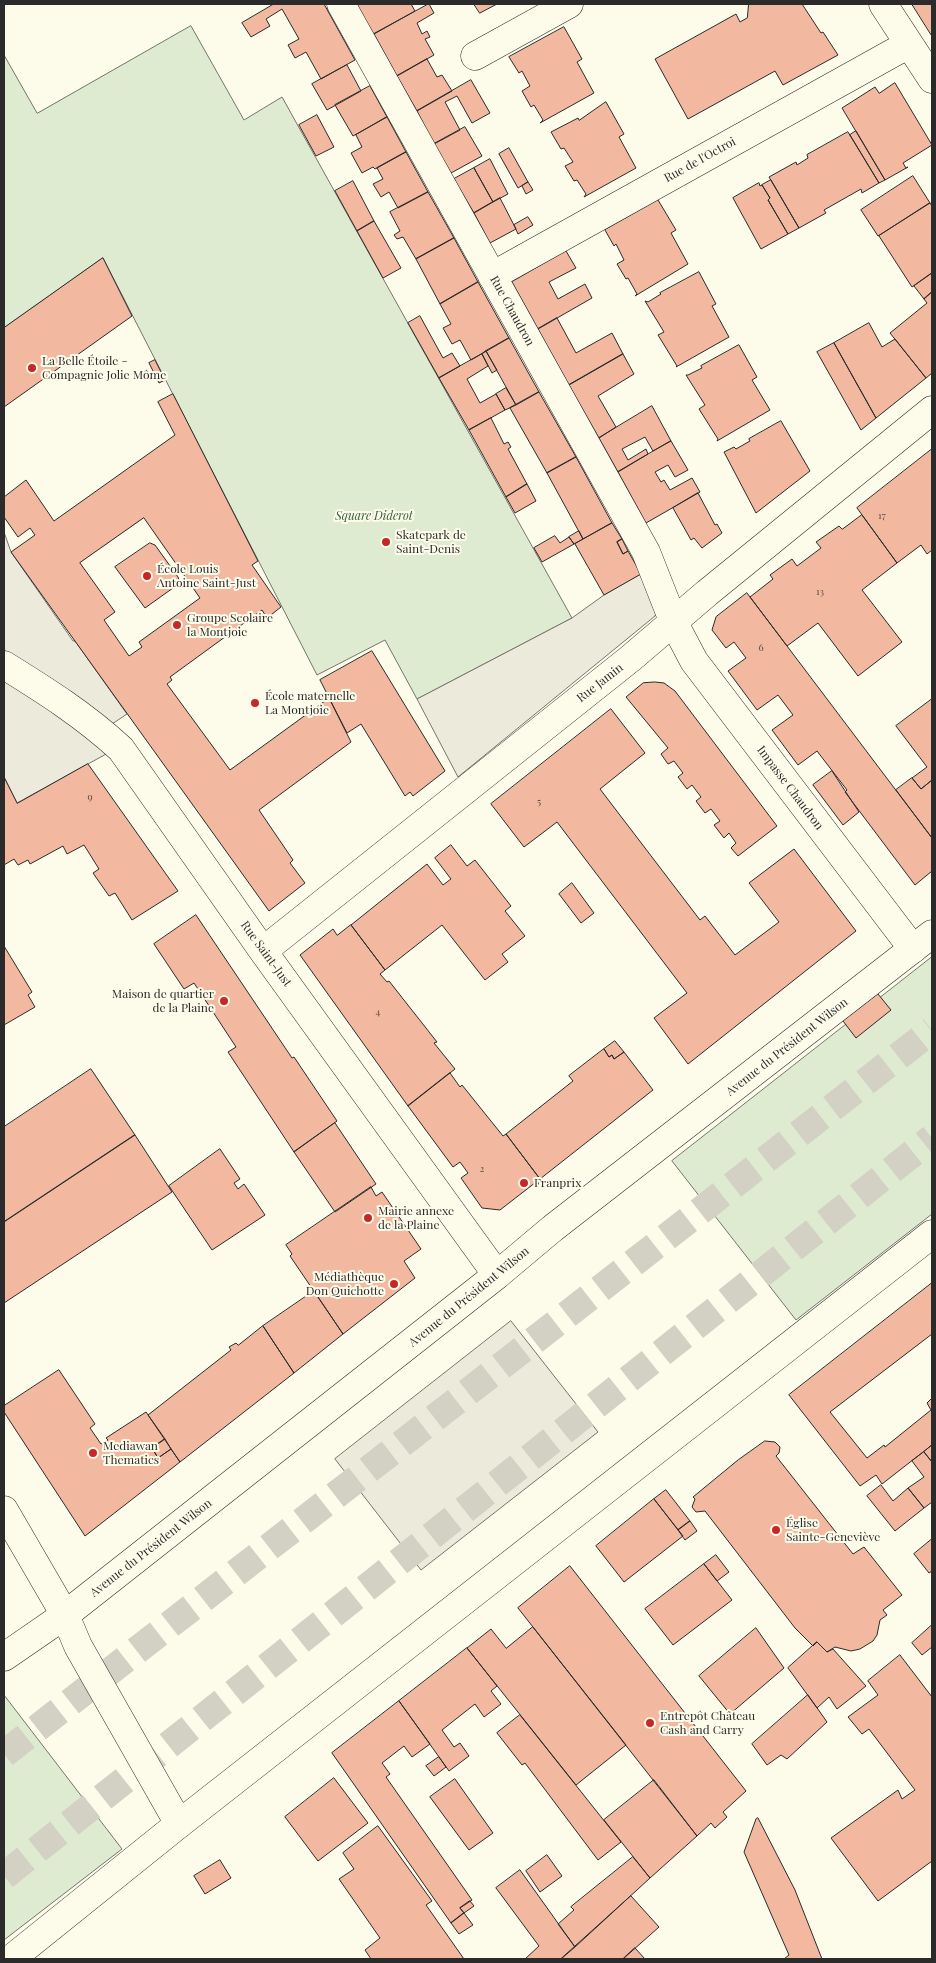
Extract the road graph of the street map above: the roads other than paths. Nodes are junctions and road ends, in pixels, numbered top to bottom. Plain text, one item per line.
1 (341, 4) edge
2 (569, 4) edge
3 (883, 4) edge
4 (909, 44) junction
5 (475, 56) dead end
6 (932, 80) edge
7 (492, 276) junction
8 (932, 410) edge
9 (674, 623) junction
10 (4, 665) edge
11 (923, 942) edge
12 (263, 950) junction
13 (932, 1234) edge
14 (497, 1275) junction
15 (4, 1510) edge
16 (65, 1615) junction
17 (4, 1657) edge
18 (179, 1824) junction
19 (11, 1959) edge

1 - 7 street, Rue Chaudron
2 - 5 street
3 - 4 street
4 - 6 street
4 - 7 street, Rue de l'Octroi
7 - 9 street, Rue Chaudron
8 - 9 street, Rue Jamin
9 - 11 street, Impasse Chaudron
9 - 12 street, Rue Jamin
10 - 12 street, Rue Saint-Just
11 - 14 street, Avenue du Président Wilson
12 - 14 street, Rue Saint-Just
13 - 18 street
14 - 16 street, Avenue du Président Wilson
15 - 16 street
16 - 17 street, Avenue du Président Wilson
16 - 18 street
18 - 19 street

